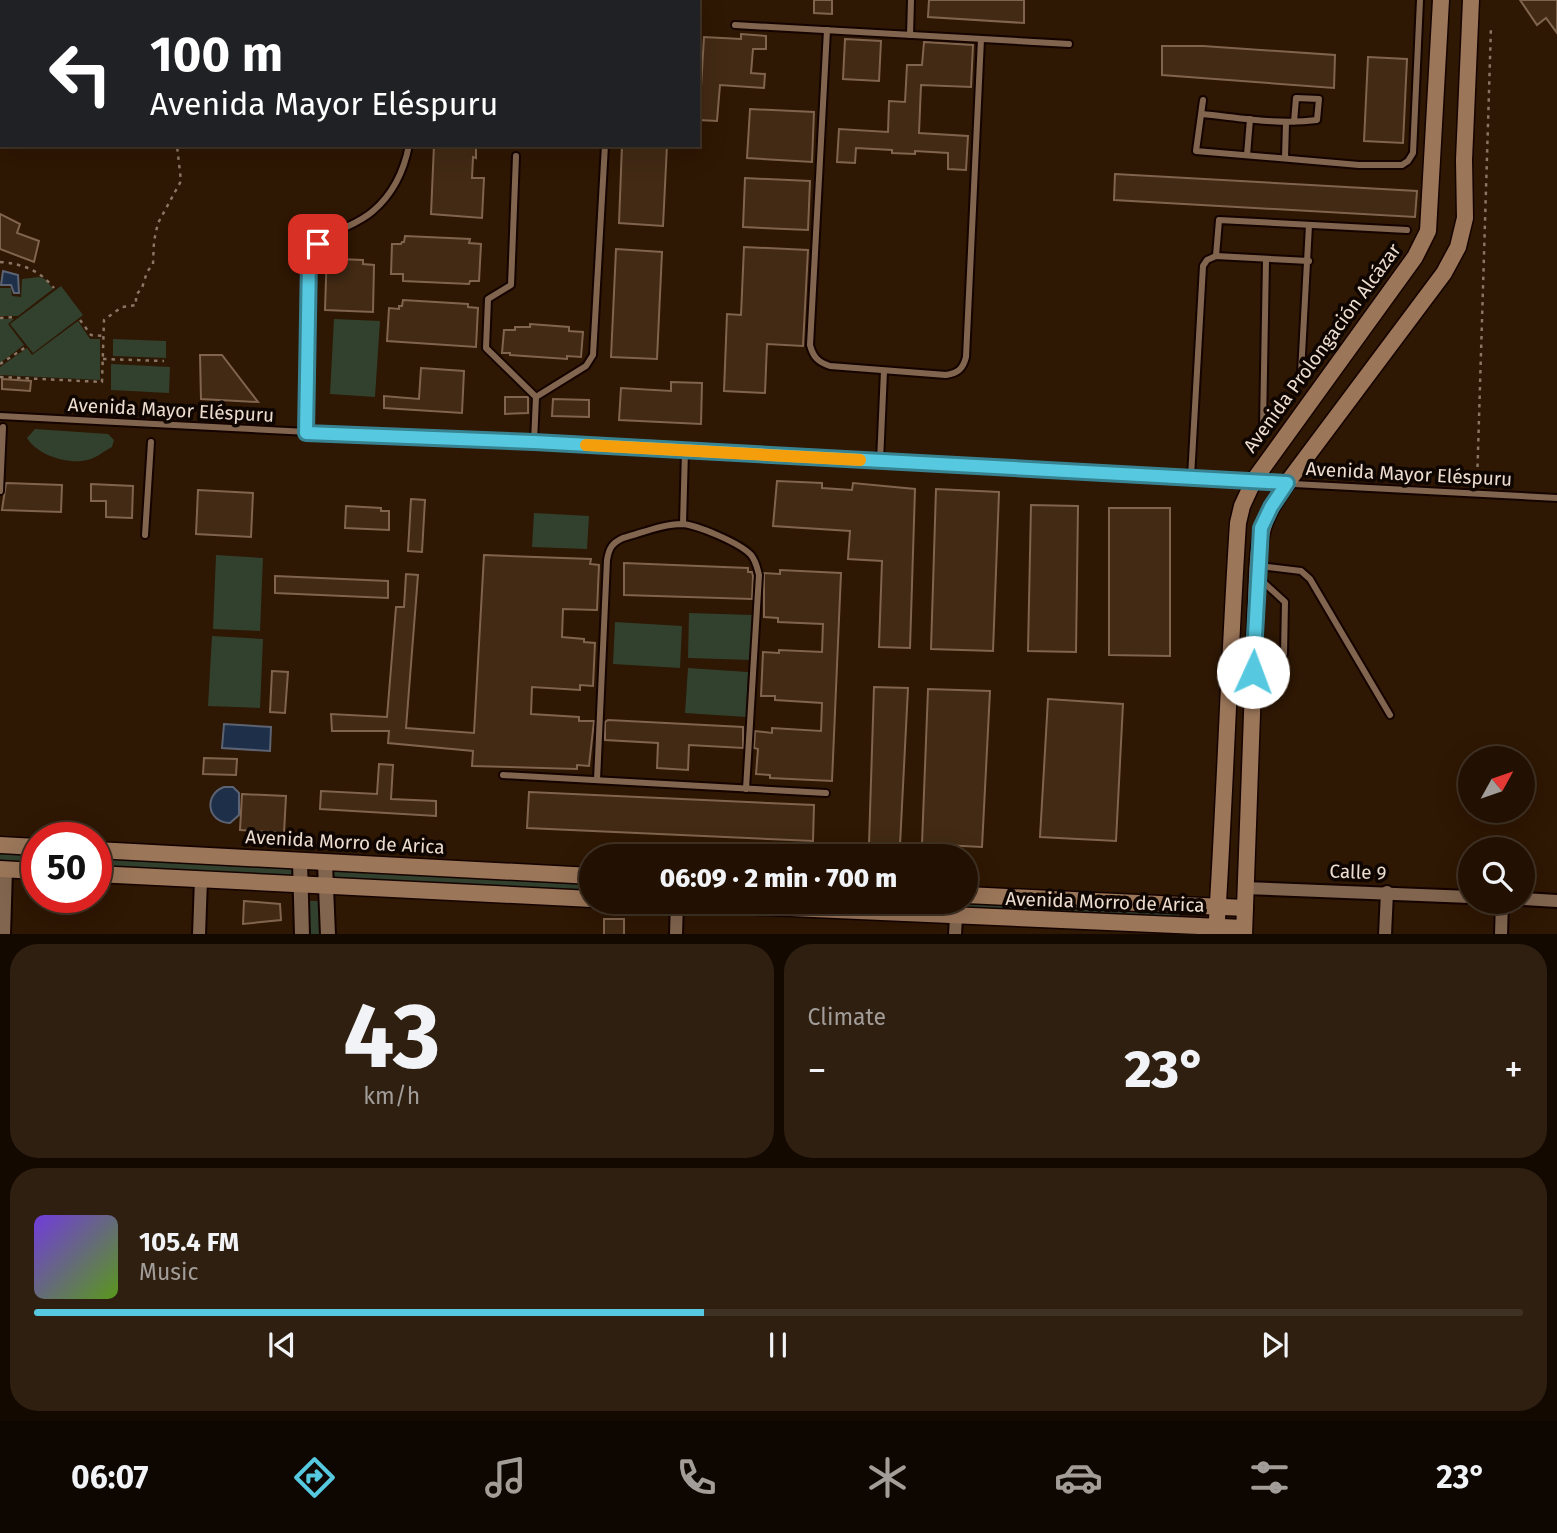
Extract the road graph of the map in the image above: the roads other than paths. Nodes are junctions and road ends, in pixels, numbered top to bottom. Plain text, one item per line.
1 (911, 0) edge
2 (1420, 0) edge
3 (1441, 0) edge
4 (1471, 0) edge
5 (735, 24) dead end
6 (827, 30) junction
7 (910, 35) junction
8 (981, 39) junction
9 (1069, 44) dead end
10 (1203, 100) dead end
11 (1202, 114) junction
12 (1250, 119) junction
13 (1290, 122) junction
14 (409, 147) edge
15 (605, 147) edge
16 (1247, 155) junction
17 (516, 156) dead end
18 (1285, 158) junction
19 (1309, 225) junction
20 (1407, 230) dead end
21 (1216, 256) junction
22 (1266, 260) junction
23 (1309, 261) junction
24 (884, 371) junction
25 (1301, 373) dead end
26 (536, 397) junction
27 (0, 416) edge
28 (1263, 426) dead end
29 (4, 427) dead end
30 (306, 433) junction
31 (151, 442) dead end
32 (534, 442) junction
33 (685, 451) junction
34 (880, 461) junction
35 (1191, 477) junction
36 (1254, 480) junction
37 (1287, 483) junction
38 (0, 491) edge
39 (1557, 498) edge
40 (683, 524) junction
41 (145, 535) dead end
42 (1257, 571) junction
43 (1252, 677) junction
44 (1228, 681) junction
45 (1390, 715) dead end
46 (503, 775) dead end
47 (597, 780) junction
48 (746, 789) junction
49 (827, 793) dead end
50 (0, 845) edge
51 (21, 846) edge
52 (112, 850) edge
53 (300, 861) junction
54 (325, 863) junction
55 (3, 869) edge
56 (21, 870) edge
57 (112, 875) edge
58 (579, 875) edge
59 (201, 879) junction
60 (302, 883) junction
61 (327, 884) junction
62 (1245, 888) junction
63 (1387, 892) junction
64 (978, 896) edge
65 (1458, 896) edge
66 (579, 898) edge
67 (1535, 900) edge
68 (1557, 901) edge
69 (1219, 907) junction
70 (1245, 908) junction
71 (677, 914) edge
72 (896, 914) edge
73 (1502, 914) edge
74 (956, 917) junction
75 (1217, 931) edge
76 (1244, 931) edge
77 (4, 934) edge
78 (200, 934) edge
79 (303, 934) edge
80 (328, 934) edge
81 (676, 934) edge
82 (955, 934) edge
83 (1385, 934) edge
84 (1501, 934) edge

1 - 7 lane
2 - 18 lane
3 - 36 main road, Avenida Prolongación Alcázar
4 - 37 main road
5 - 6 lane
6 - 7 lane
6 - 24 lane
7 - 8 lane
8 - 9 lane
8 - 24 lane
10 - 11 lane
11 - 12 lane
11 - 16 lane
12 - 13 lane
12 - 16 lane
13 - 13 lane
13 - 18 lane
14 - 30 lane
15 - 26 lane
16 - 18 lane
17 - 26 lane
19 - 20 lane
19 - 21 lane
19 - 23 lane
21 - 22 lane
21 - 35 lane
22 - 23 lane
22 - 28 lane
23 - 25 lane
24 - 34 lane
26 - 32 lane
27 - 30 lane, Avenida Mayor Eléspuru
29 - 38 lane
30 - 32 lane, Avenida Mayor Eléspuru
31 - 41 lane
32 - 33 lane, Avenida Mayor Eléspuru
33 - 34 lane, Avenida Mayor Eléspuru
33 - 40 lane
34 - 35 lane, Avenida Mayor Eléspuru
35 - 36 lane, Avenida Mayor Eléspuru
36 - 37 lane, Avenida Mayor Eléspuru
36 - 44 main road, Avenida Prolongación Alcázar
37 - 39 lane, Avenida Mayor Eléspuru
37 - 42 main road
40 - 47 lane
40 - 48 lane
42 - 43 main road
42 - 43 lane
42 - 45 lane
43 - 44 main road
43 - 62 main road
44 - 69 main road, Avenida Prolongación Alcázar
46 - 47 lane
47 - 48 lane
48 - 49 lane
50 - 51 main road
52 - 53 main road, Avenida Morro de Arica
53 - 54 main road, Avenida Morro de Arica
53 - 60 street
54 - 58 main road, Avenida Morro de Arica
54 - 61 street
55 - 56 main road
55 - 77 street
57 - 59 main road
59 - 60 main road
59 - 78 street
60 - 61 main road
60 - 79 street
61 - 66 main road
61 - 80 street
62 - 63 street, Calle 9
62 - 70 main road
63 - 65 street, Calle 9
63 - 83 street
64 - 69 main road, Avenida Morro de Arica
67 - 68 street
69 - 70 main road, Avenida Morro de Arica
69 - 75 main road, Avenida Prolongación Alcázar
70 - 76 main road
71 - 81 street
72 - 74 main road, Avenida Morro de Arica
73 - 84 street
74 - 75 main road, Avenida Morro de Arica
74 - 82 street
75 - 76 main road, Avenida Morro de Arica

